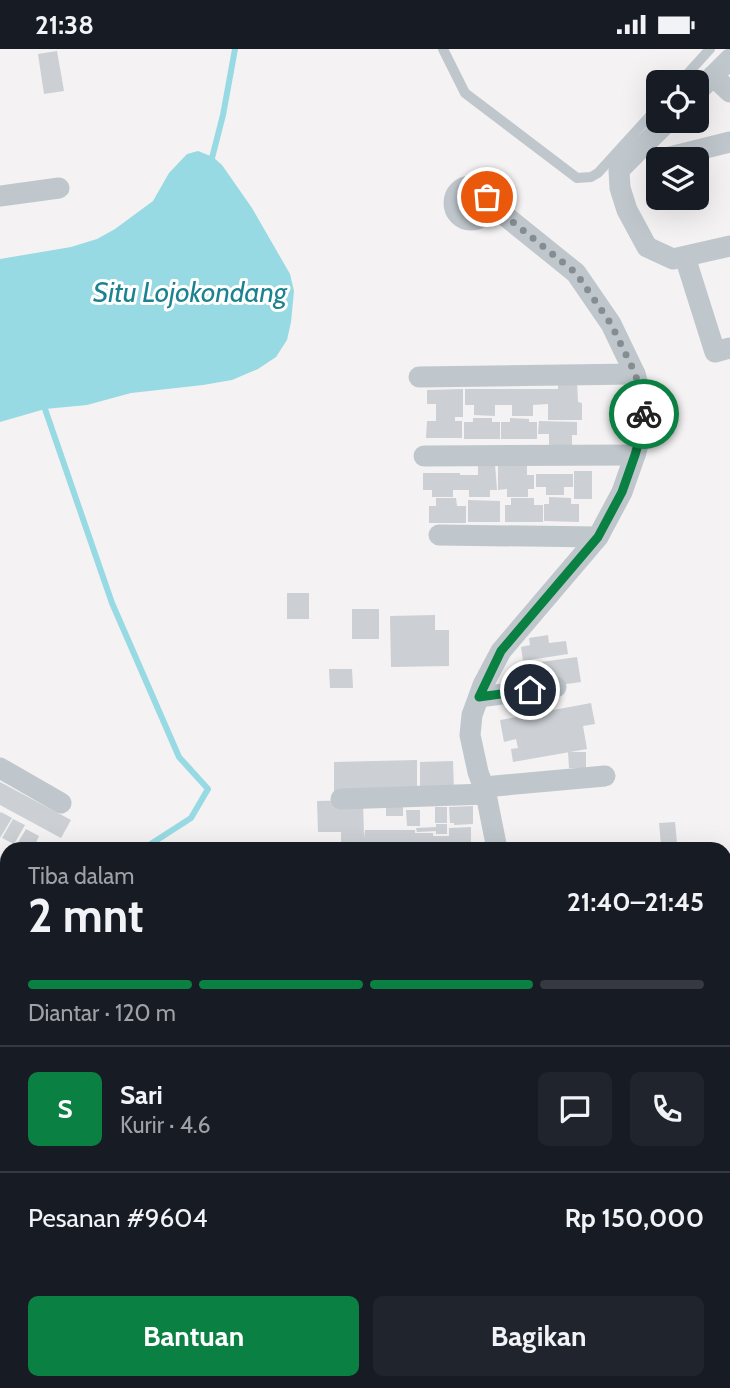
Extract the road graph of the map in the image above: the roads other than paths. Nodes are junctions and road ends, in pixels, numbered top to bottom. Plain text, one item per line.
1 (443, 49) edge
2 (710, 49) edge
3 (730, 59) edge
4 (691, 70) edge
5 (713, 76) junction
6 (709, 80) edge
7 (730, 92) edge
8 (646, 120) edge
9 (656, 133) edge
10 (730, 142) edge
11 (709, 147) edge
12 (646, 163) edge
13 (619, 170) junction
14 (59, 188) dead end
15 (0, 196) edge
16 (488, 202) dead end
17 (730, 246) edge
18 (685, 257) junction
19 (730, 348) edge
20 (635, 373) junction
21 (419, 377) dead end
22 (635, 455) junction
23 (424, 456) dead end
24 (439, 535) dead end
25 (598, 537) junction
26 (556, 687) dead end
27 (479, 697) junction
28 (0, 768) edge
29 (605, 776) dead end
30 (485, 790) junction
31 (341, 799) dead end
32 (61, 803) dead end
33 (496, 842) edge

1 - 8 lane
2 - 4 lane
3 - 5 street
5 - 6 street
5 - 7 street
9 - 13 street
10 - 11 street
12 - 13 street
13 - 18 street
14 - 15 street
16 - 20 street
17 - 18 street
18 - 19 street
20 - 21 street
20 - 22 street
22 - 23 street
22 - 25 street
24 - 25 street
25 - 27 street
26 - 27 street
27 - 30 street
28 - 32 street
29 - 30 street
30 - 31 street
30 - 33 street

